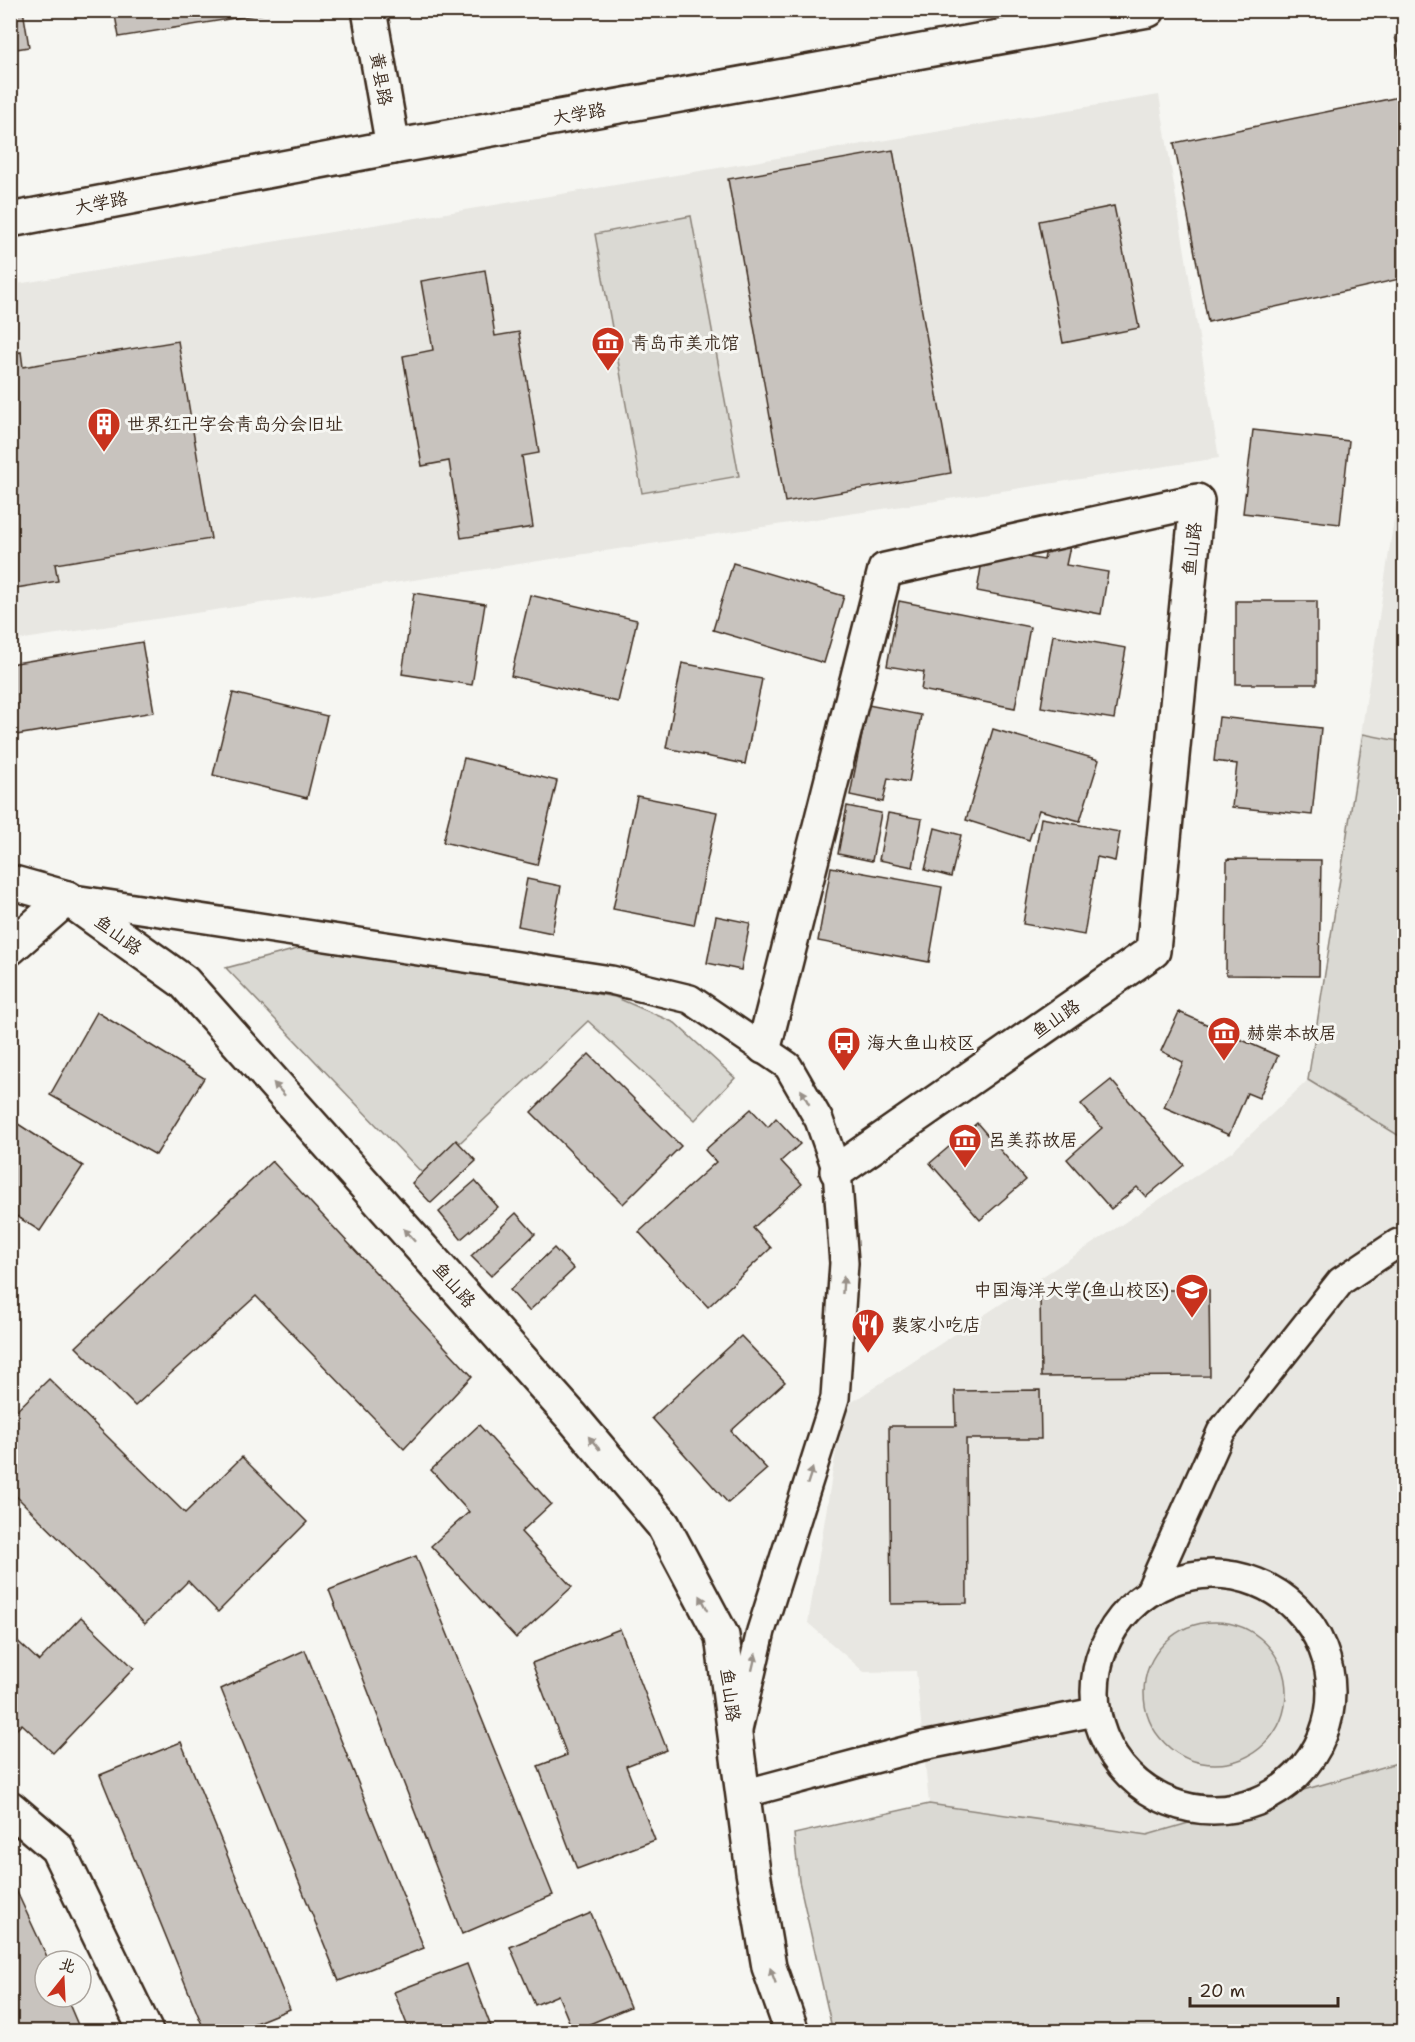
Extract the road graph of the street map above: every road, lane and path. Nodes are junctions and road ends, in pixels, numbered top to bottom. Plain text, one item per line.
1 (369, 10) edge
2 (1148, 10) edge
3 (393, 147) junction
4 (10, 220) edge
5 (10, 882) edge
6 (67, 898) junction
7 (10, 948) edge
8 (764, 1047) junction
9 (837, 1171) junction
10 (1404, 1242) edge
11 (1150, 1591) junction
12 (1095, 1713) junction
13 (736, 1740) junction
14 (743, 1794) junction
15 (10, 1808) edge
16 (146, 2031) edge
17 (792, 2031) edge

1 - 3 main road, 黄县路
2 - 3 main road, 大学路
3 - 4 main road, 大学路
5 - 6 main road, 鱼山路
6 - 7 main road
6 - 8 lane, 鱼山路
13 -> 6 main road, 鱼山路
9 -> 8 lane, 鱼山路
8 - 9 main road, 鱼山路
13 -> 9 lane, 鱼山路
10 - 11 lane
11 - 12 lane
11 - 12 lane
12 - 14 lane
13 - 14 main road, 鱼山路
17 -> 14 main road, 鱼山路
15 - 16 main road

